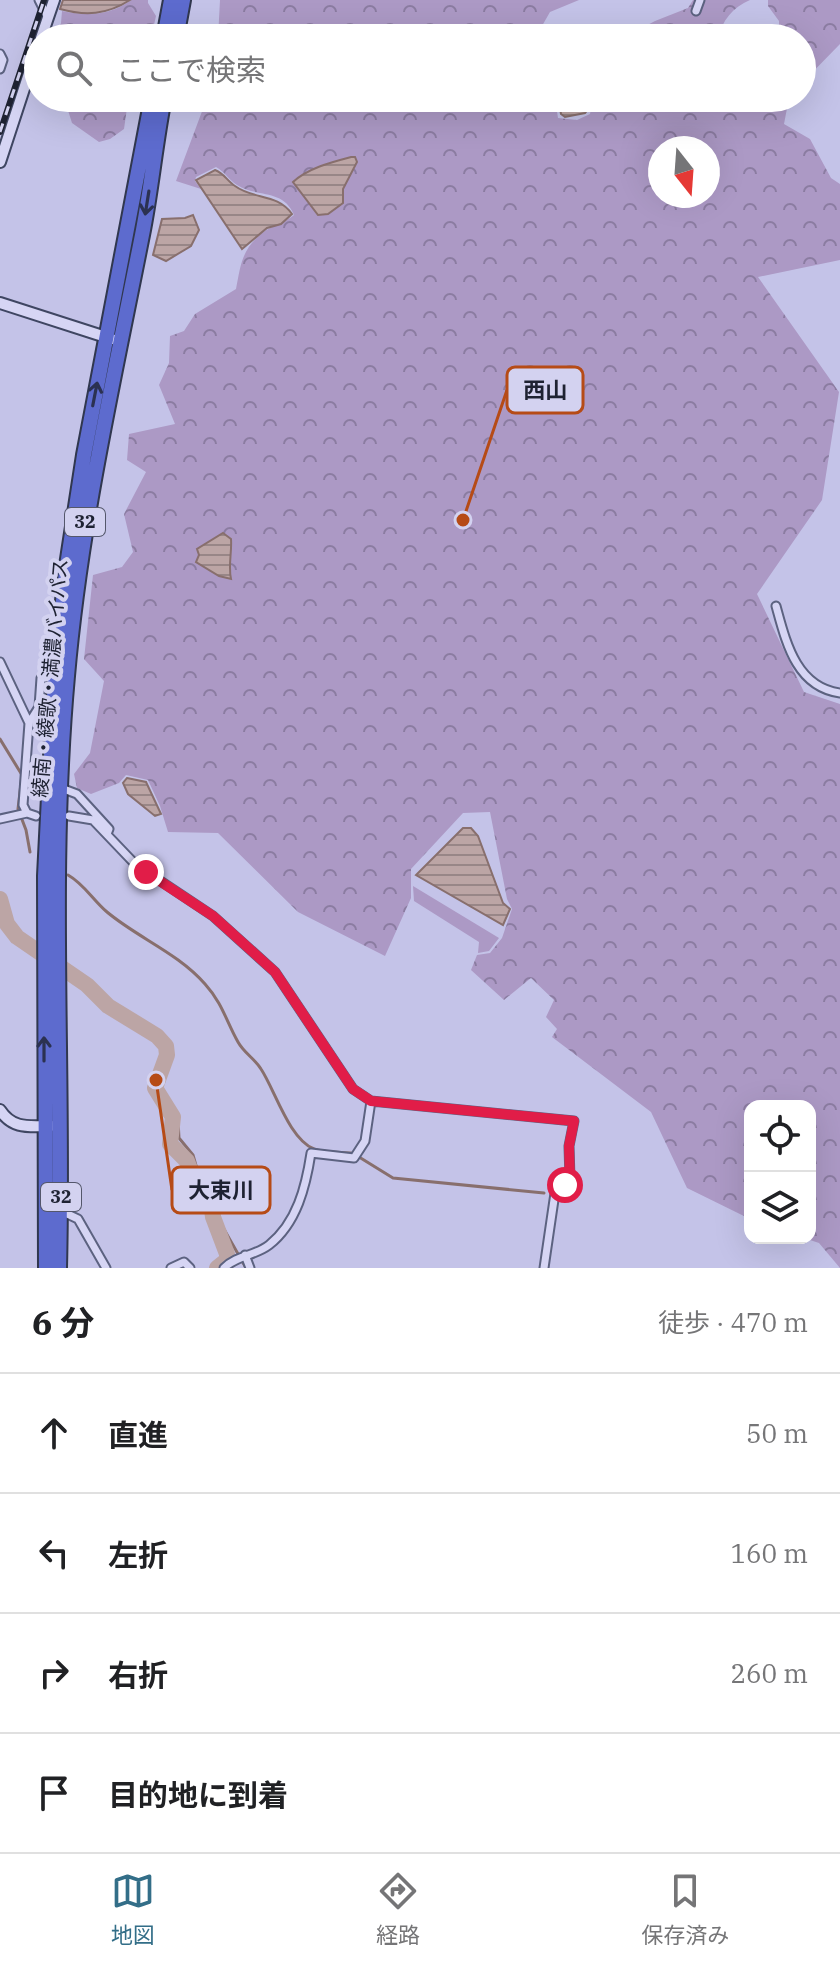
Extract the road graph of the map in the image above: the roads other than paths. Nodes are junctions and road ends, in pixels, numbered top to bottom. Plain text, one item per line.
1 (54, 0) edge
2 (171, 0) edge
3 (183, 0) edge
4 (700, 0) edge
5 (42, 7) edge
6 (696, 11) dead end
7 (167, 24) edge
8 (179, 24) edge
9 (0, 54) edge
10 (0, 69) edge
11 (24, 89) edge
12 (150, 112) edge
13 (162, 112) edge
14 (0, 162) edge
15 (0, 303) edge
16 (113, 340) junction
17 (776, 606) dead end
18 (0, 662) edge
19 (55, 678) junction
20 (840, 693) edge
21 (29, 723) junction
22 (59, 788) junction
23 (23, 815) junction
24 (36, 816) dead end
25 (69, 816) dead end
26 (0, 819) edge
27 (107, 834) junction
28 (51, 948) junction
29 (371, 1101) junction
30 (0, 1110) edge
31 (52, 1126) junction
32 (61, 1211) junction
33 (242, 1256) junction
34 (46, 1268) edge
35 (59, 1268) edge
36 (106, 1268) edge
37 (171, 1268) edge
38 (190, 1268) edge
39 (224, 1268) edge
40 (250, 1268) edge
41 (544, 1268) edge

1 - 5 main road
2 - 7 highway
3 - 8 highway
4 - 6 street
9 - 10 street
11 - 14 main road
12 - 16 highway, 綾南・綾歌・満濃バイパス / 32
13 -> 16 highway, 綾南・綾歌・満濃バイパス / 32
15 - 16 main road
19 -> 16 highway, 綾南・綾歌・満濃バイパス / 32
16 - 22 highway, 綾南・綾歌・満濃バイパス / 32
17 - 20 street
18 - 21 street
19 - 21 street
19 - 28 highway, 綾南・綾歌・満濃バイパス / 32
21 - 23 street
22 - 27 street
22 - 28 highway, 綾南・綾歌・満濃バイパス / 32
23 - 24 street
23 - 26 street
25 - 27 street
27 - 29 street
28 - 31 highway, 綾南・綾歌・満濃バイパス / 32
29 - 33 street
29 - 41 street
30 - 31 main road
31 - 32 highway, 綾南・綾歌・満濃バイパス / 32
31 - 34 highway, 綾南・綾歌・満濃バイパス / 32
32 - 35 highway, 綾南・綾歌・満濃バイパス / 32
32 - 36 street
33 - 39 street
33 - 40 street
37 - 38 street

